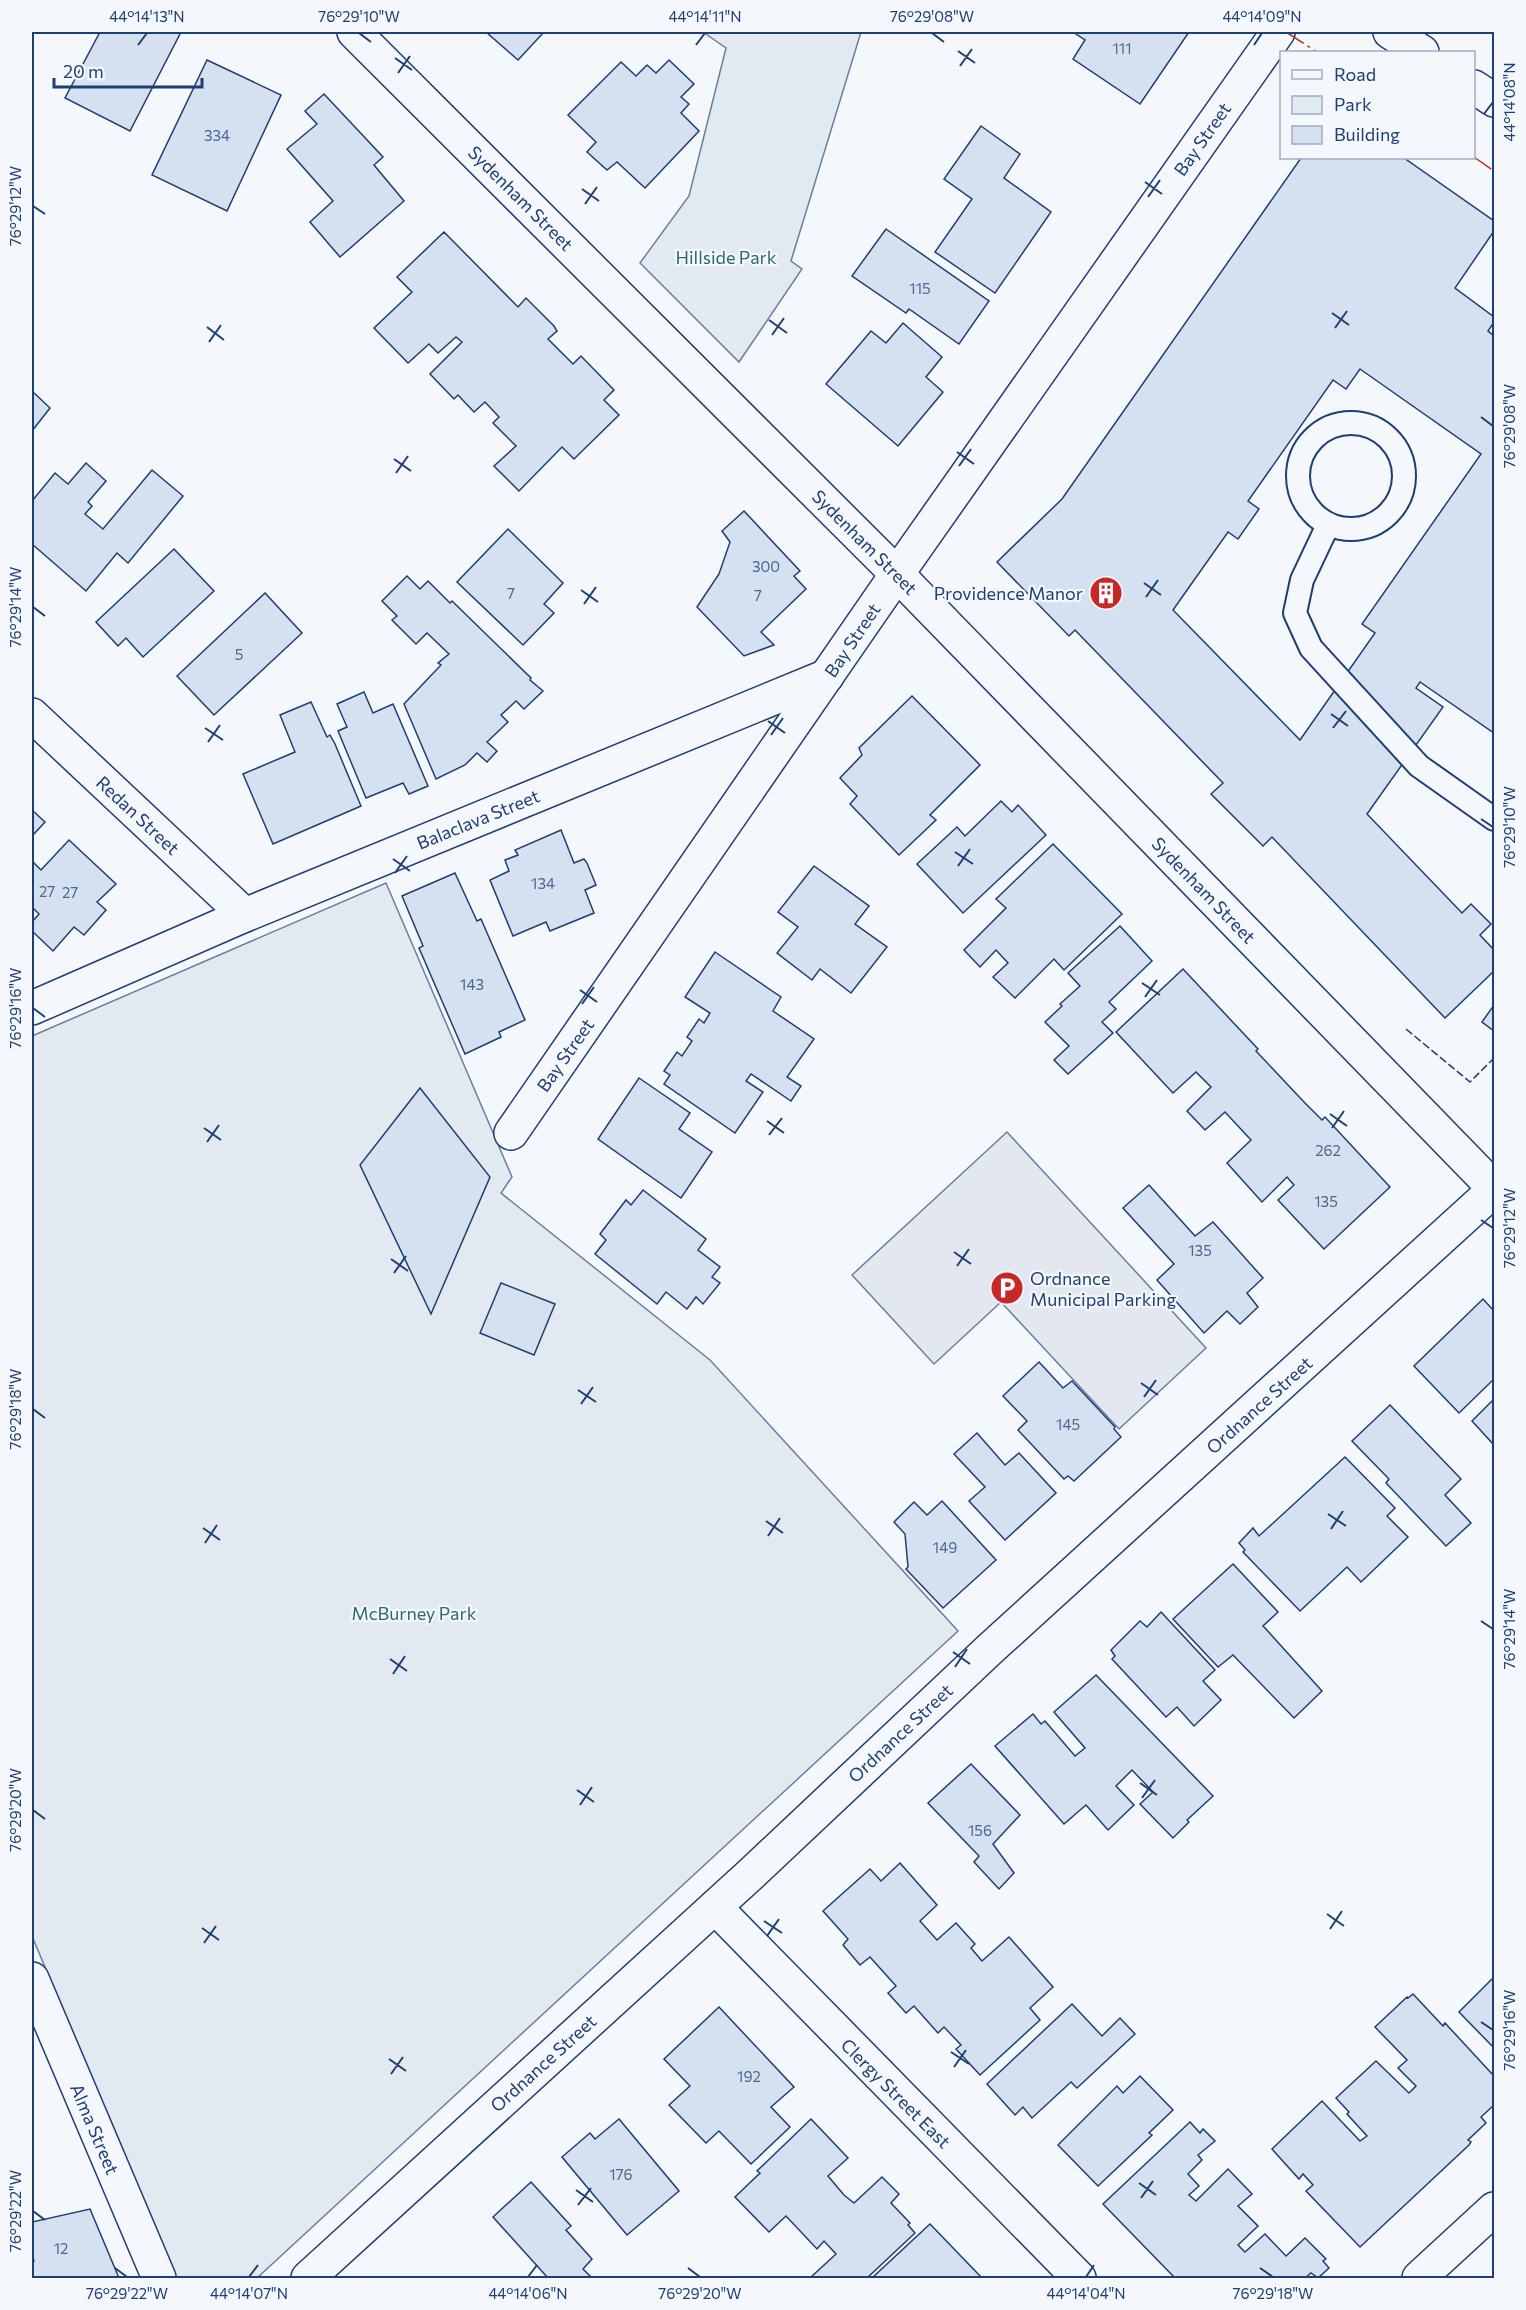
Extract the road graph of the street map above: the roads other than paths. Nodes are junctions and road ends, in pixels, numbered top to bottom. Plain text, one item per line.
1 (354, 32) edge
2 (1278, 32) edge
3 (1389, 32) edge
4 (1420, 51) edge
5 (1475, 88) edge
6 (1494, 100) edge
7 (1328, 525) junction
8 (897, 574) junction
9 (827, 676) junction
10 (32, 715) edge
11 (1494, 819) edge
12 (245, 915) junction
13 (32, 1008) edge
14 (511, 1133) dead end
15 (1494, 1189) edge
16 (715, 1907) junction
17 (32, 1979) edge
18 (1494, 2209) edge
19 (159, 2278) edge
20 (308, 2278) edge
21 (1079, 2278) edge
22 (1419, 2278) edge

1 - 8 street, Sydenham Street
2 - 8 street, Bay Street
3 - 4 street
5 - 6 street
7 - 7 lane
7 - 11 lane
8 - 9 street, Bay Street
8 - 15 street, Sydenham Street
9 - 12 street, Balaclava Street
9 - 14 street, Bay Street
10 - 12 street, Redan Street
12 - 13 street, Balaclava Street
15 - 16 street, Ordnance Street
16 - 20 street, Ordnance Street
16 - 21 street, Clergy Street East
17 - 19 street, Alma Street
18 - 22 street

